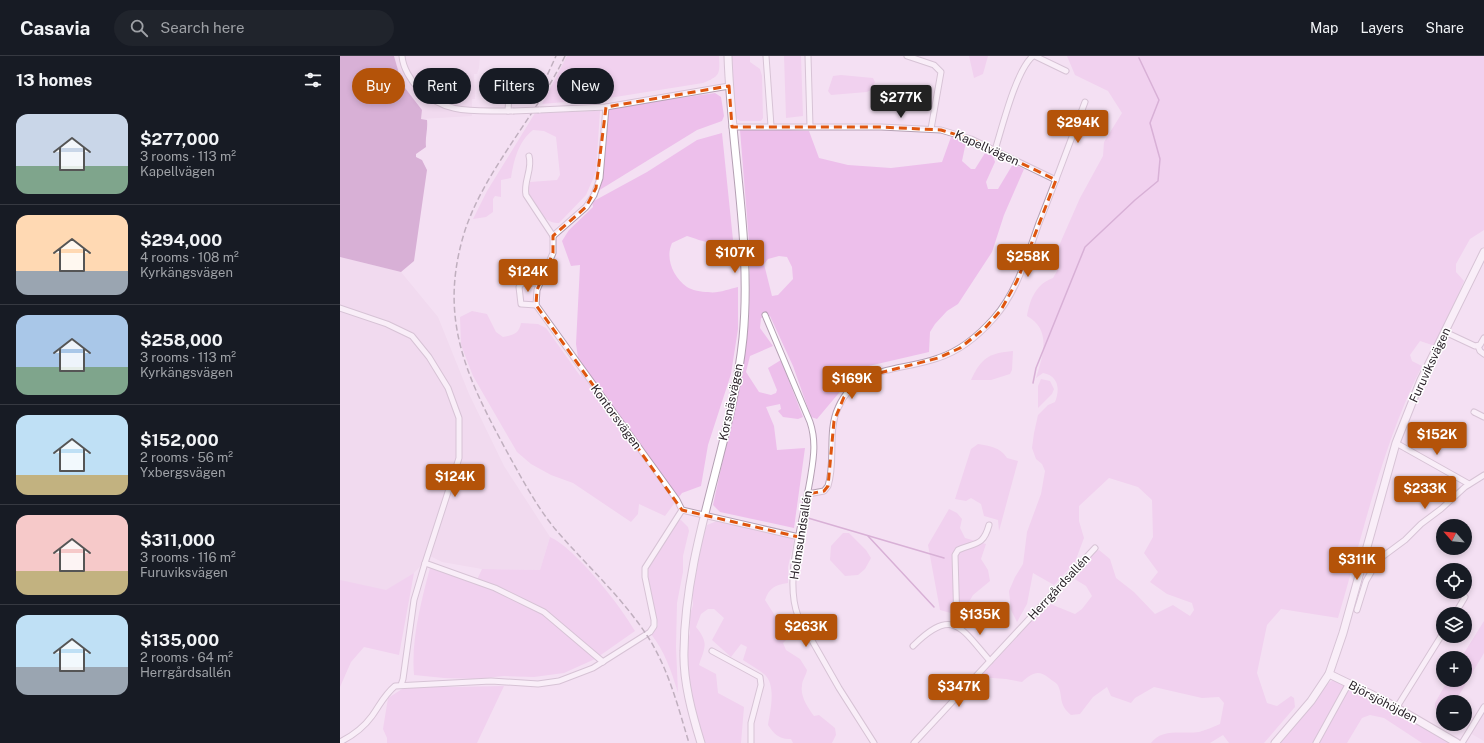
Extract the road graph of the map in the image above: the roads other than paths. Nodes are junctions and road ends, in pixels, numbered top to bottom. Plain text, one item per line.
1 (402, 56) edge
2 (728, 56) edge
3 (766, 56) edge
4 (808, 56) edge
5 (907, 56) edge
6 (1034, 56) edge
7 (1066, 72) dead end
8 (729, 86) junction
9 (1085, 102) dead end
10 (510, 104) edge
11 (606, 107) junction
12 (510, 111) junction
13 (771, 126) junction
14 (810, 126) junction
15 (732, 127) junction
16 (931, 129) junction
17 (995, 150) junction
18 (529, 156) dead end
19 (1056, 180) junction
20 (552, 236) junction
21 (1484, 252) edge
22 (539, 283) junction
23 (536, 305) junction
24 (340, 308) edge
25 (765, 315) dead end
26 (1445, 332) junction
27 (1484, 338) edge
28 (1478, 346) junction
29 (1484, 354) edge
30 (1474, 412) dead end
31 (1484, 417) edge
32 (1396, 443) junction
33 (1484, 475) edge
34 (1469, 484) junction
35 (808, 494) junction
36 (682, 510) junction
37 (705, 516) junction
38 (989, 525) dead end
39 (799, 537) junction
40 (1095, 548) dead end
41 (1364, 556) junction
42 (1378, 560) junction
43 (425, 563) junction
44 (1357, 610) dead end
45 (957, 625) junction
46 (1437, 643) edge
47 (913, 646) dead end
48 (712, 651) dead end
49 (990, 661) junction
50 (602, 662) junction
51 (1329, 674) junction
52 (1349, 683) junction
53 (401, 685) junction
54 (1397, 707) junction
55 (1484, 707) edge
56 (346, 741) edge
57 (340, 742) edge
58 (701, 743) edge
59 (751, 743) edge
60 (874, 743) edge
61 (914, 743) edge
62 (1276, 743) edge
63 (1316, 743) edge
64 (1457, 743) edge
65 (1462, 743) edge

1 - 12 street
2 - 8 street, Korsnäsvägen
3 - 13 street
4 - 14 street
5 - 16 street
6 - 7 street
6 - 17 street
8 - 11 street
8 - 15 street, Korsnäsvägen
9 - 19 street
10 - 12 street
11 - 12 street, bridge
11 - 20 street
13 - 14 street, Kapellvägen
13 - 15 street, Kapellvägen
14 - 16 street, Kapellvägen
15 - 37 street, Korsnäsvägen
16 - 17 street, Kapellvägen
17 - 19 street, Kapellvägen
18 - 20 street
19 - 35 street
20 - 22 street
21 - 26 street, Furuviksvägen
22 - 23 street
22 - 23 street
23 - 36 street, Kontorsvägen
24 - 43 street
25 - 35 street, Holmsundsallén
26 - 28 street
26 - 32 street, Furuviksvägen
27 - 28 street
28 - 29 street
30 - 31 street
32 - 34 street
32 - 41 street, Furuviksvägen
33 - 34 street
34 - 42 street
35 - 39 street, Holmsundsallén
36 - 37 street
36 - 50 street
37 - 39 street
37 - 58 street, Korsnäsvägen
38 - 45 street
39 - 60 street, Holmsundsallén
40 - 49 street, Herrgårdsallén
41 - 42 street
41 - 51 street, Furuviksvägen
42 - 44 street
43 - 50 street
43 - 53 street
45 - 47 street
45 - 49 street
46 - 54 street
48 - 59 street
49 - 61 street, Herrgårdsallén
50 - 53 street
51 - 52 street, Björsjöhöjden
51 - 62 street, Furuviksvägen
52 - 54 street, Björsjöhöjden
52 - 63 street
53 - 56 street
54 - 64 street, Björsjöhöjden
55 - 65 street
56 - 57 street

